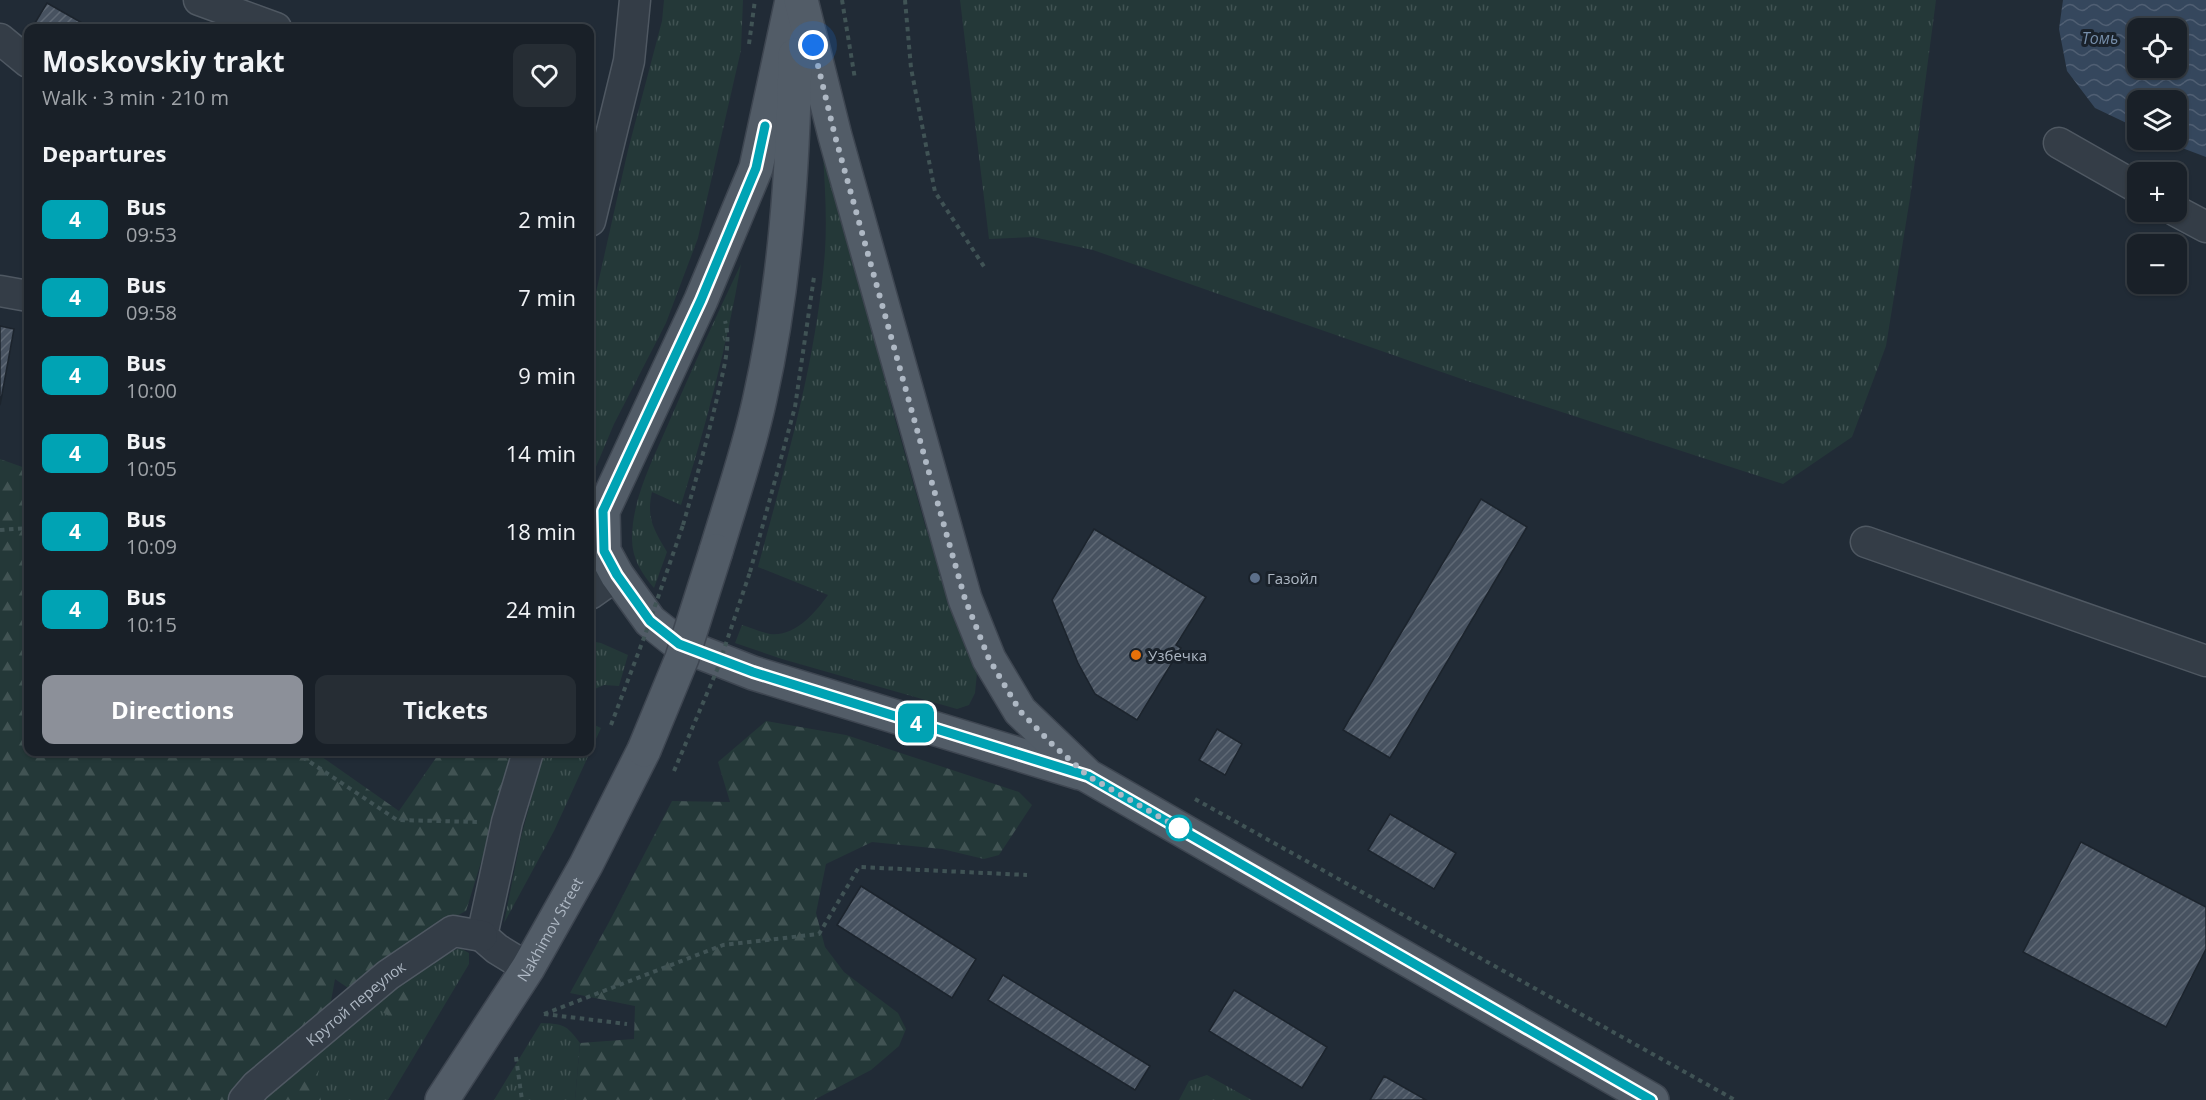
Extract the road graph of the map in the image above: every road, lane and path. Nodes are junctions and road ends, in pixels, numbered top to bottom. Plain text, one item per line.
1 (199, 0) edge
2 (635, 0) edge
3 (794, 0) edge
4 (801, 0) edge
5 (842, 0) edge
6 (905, 0) edge
7 (265, 24) edge
8 (0, 39) edge
9 (24, 59) edge
10 (855, 81) dead end
11 (601, 129) edge
12 (2059, 143) dead end
13 (2127, 182) edge
14 (594, 188) edge
15 (2187, 217) edge
16 (2206, 227) edge
17 (985, 268) dead end
18 (0, 291) edge
19 (24, 295) edge
20 (683, 525) dead end
21 (24, 528) edge
22 (0, 530) edge
23 (1866, 542) dead end
24 (750, 572) dead end
25 (617, 575) junction
26 (594, 591) edge
27 (2206, 661) edge
28 (612, 725) dead end
29 (301, 756) edge
30 (527, 756) edge
31 (674, 771) dead end
32 (1088, 776) junction
33 (1191, 797) dead end
34 (507, 822) junction
35 (1027, 875) dead end
36 (482, 936) junction
37 (528, 968) junction
38 (627, 1024) dead end
39 (516, 1057) dead end
40 (244, 1100) edge
41 (442, 1100) edge
42 (522, 1100) edge
43 (1652, 1100) edge
44 (1735, 1100) edge

1 - 7 street
2 - 11 street
3 - 25 main road
3 - 37 main road, Nakhimov Street, bridge
4 - 32 main road
5 - 10 path
6 - 17 path
8 - 9 street
11 - 14 street
12 - 13 street
15 - 16 street
18 - 19 street
20 - 28 path, bridge
21 - 22 path
23 - 27 street
24 - 31 path, bridge
25 - 26 street
25 - 32 main road
29 - 34 path
30 - 34 street
32 - 43 main road
33 - 44 path
34 - 36 street
35 - 38 path
36 - 37 street, Крутой переулок
36 - 40 street, Крутой переулок
37 - 41 main road, Nakhimov Street
39 - 42 path

